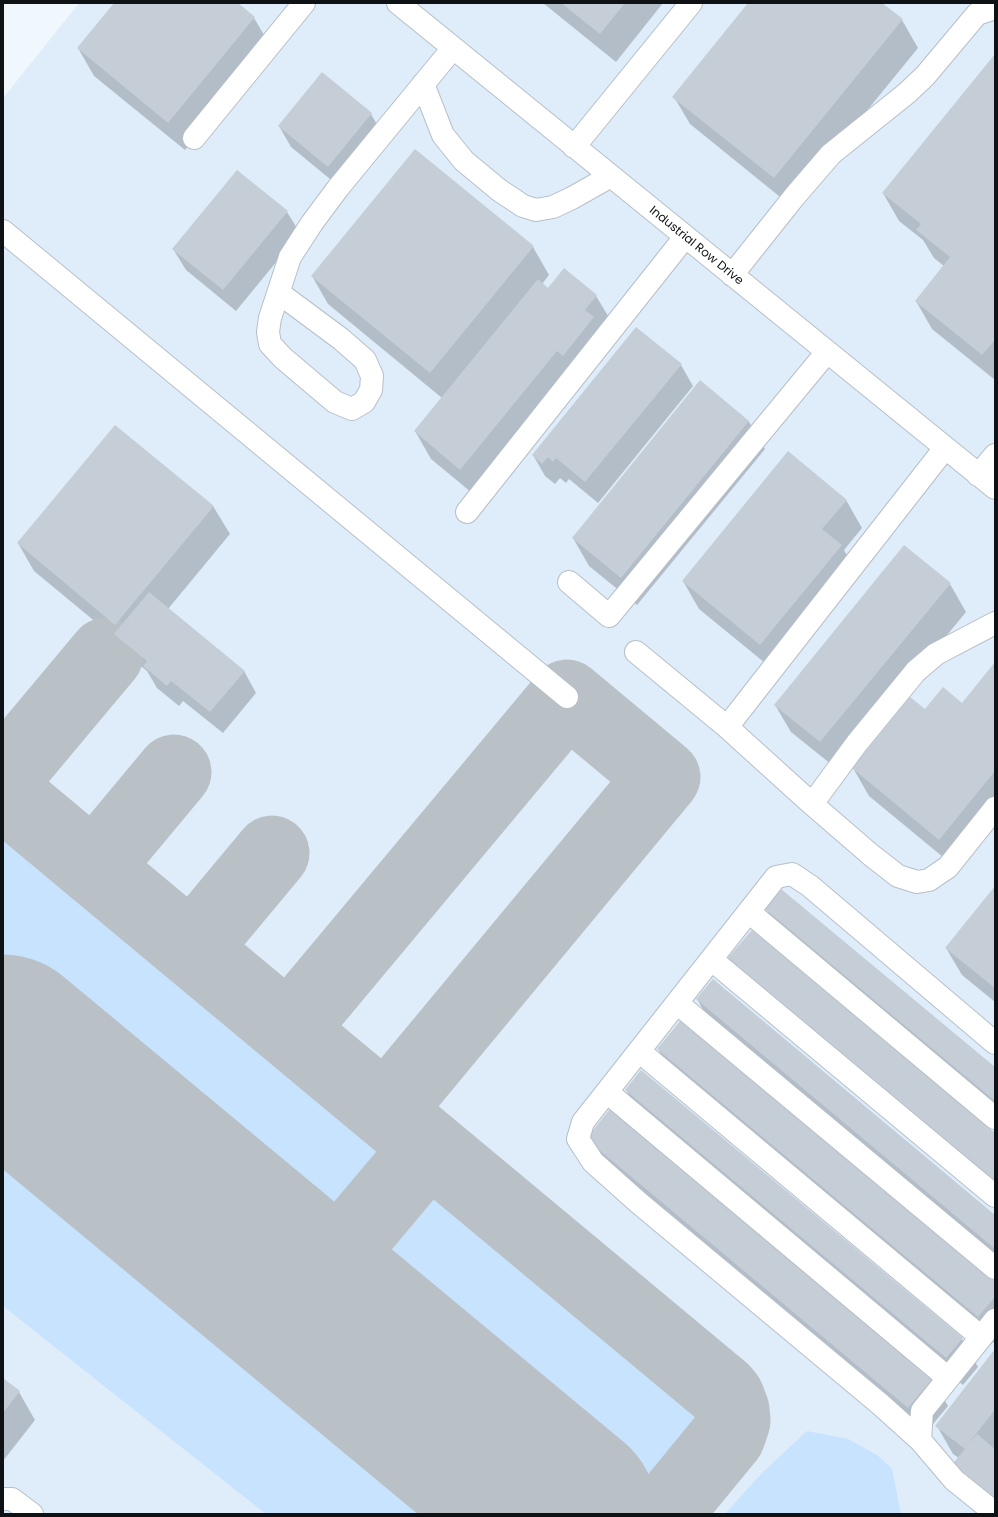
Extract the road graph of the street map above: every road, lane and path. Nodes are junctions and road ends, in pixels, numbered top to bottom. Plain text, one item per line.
1 (304, 3) edge
2 (398, 3) edge
3 (691, 3) edge
4 (995, 8) edge
5 (453, 48) junction
6 (423, 84) junction
7 (194, 138) dead end
8 (574, 147) junction
9 (611, 176) junction
10 (3, 231) edge
11 (685, 236) junction
12 (732, 275) junction
13 (279, 293) junction
14 (827, 352) junction
15 (945, 448) junction
16 (995, 455) edge
17 (978, 475) junction
18 (995, 488) edge
19 (467, 512) dead end
20 (569, 582) dead end
21 (995, 623) edge
22 (636, 652) dead end
23 (567, 697) dead end
24 (727, 726) junction
25 (812, 804) junction
26 (995, 808) edge
27 (749, 912) junction
28 (712, 960) junction
29 (677, 1003) junction
30 (995, 1043) edge
31 (639, 1051) junction
32 (607, 1092) junction
33 (995, 1118) edge
34 (995, 1196) edge
35 (995, 1268) edge
36 (995, 1320) edge
37 (981, 1337) junction
38 (948, 1378) junction
39 (920, 1440) junction
40 (3, 1500) edge
41 (995, 1513) edge
42 (32, 1514) edge

1 - 7 street
2 - 5 street, Industrial Row Drive
3 - 8 street
4 - 12 street
5 - 6 street
5 - 8 street, Industrial Row Drive
6 - 9 street
6 - 13 street
8 - 9 street, Industrial Row Drive
9 - 11 street, Industrial Row Drive
10 - 23 street
11 - 12 street, Industrial Row Drive
11 - 19 street
12 - 14 street, Industrial Row Drive
13 - 13 street
14 - 15 street, Industrial Row Drive
14 - 20 street
15 - 17 street, Industrial Row Drive
15 - 24 street
16 - 17 street
17 - 18 street, Industrial Row Drive
21 - 25 street
22 - 24 street
24 - 25 street
25 - 26 street
27 - 28 street
27 - 30 street
27 - 33 street
28 - 29 street
28 - 34 street
29 - 31 street
29 - 35 street
31 - 32 street
31 - 37 street
32 - 38 street
32 - 39 street
36 - 37 street
37 - 38 street
38 - 39 street
39 - 41 street
40 - 42 street

